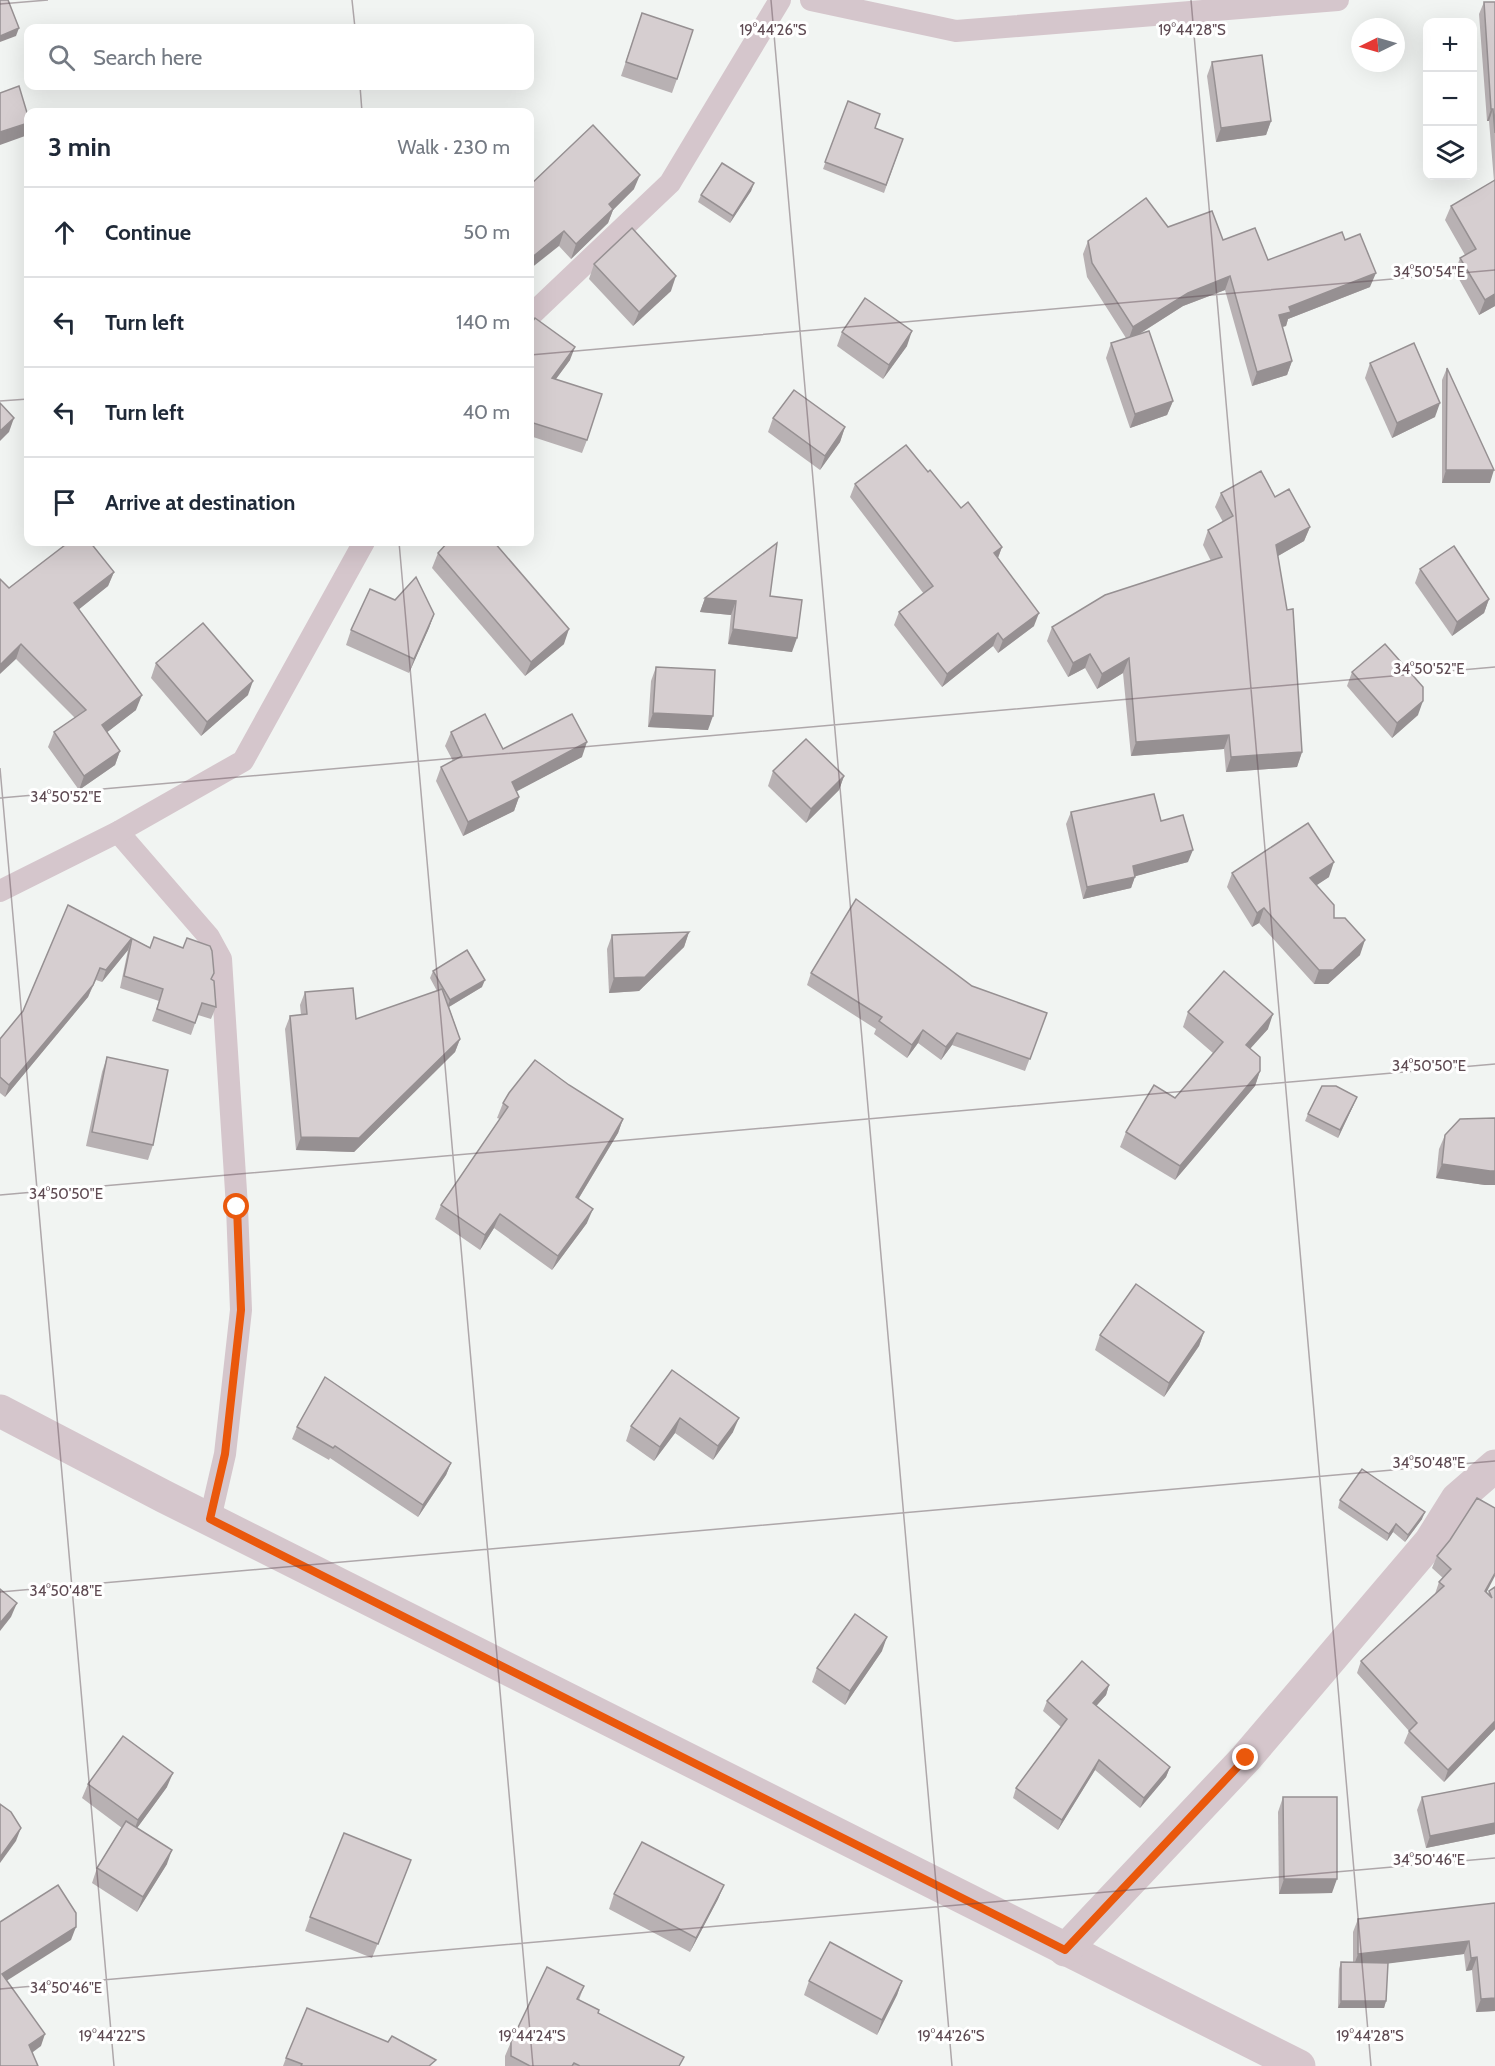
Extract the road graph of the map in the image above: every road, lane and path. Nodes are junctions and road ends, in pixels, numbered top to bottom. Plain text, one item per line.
1 (780, 0) edge
2 (811, 0) edge
3 (1338, 0) edge
4 (534, 312) edge
5 (362, 546) edge
6 (118, 832) junction
7 (0, 891) edge
8 (0, 1411) edge
9 (1495, 1466) edge
10 (210, 1519) junction
11 (1065, 1950) junction
12 (1299, 2066) edge

1 - 4 lane
2 - 3 lane
5 - 6 lane
6 - 7 lane
6 - 10 lane
8 - 10 street
9 - 11 street
10 - 11 street
11 - 12 street

